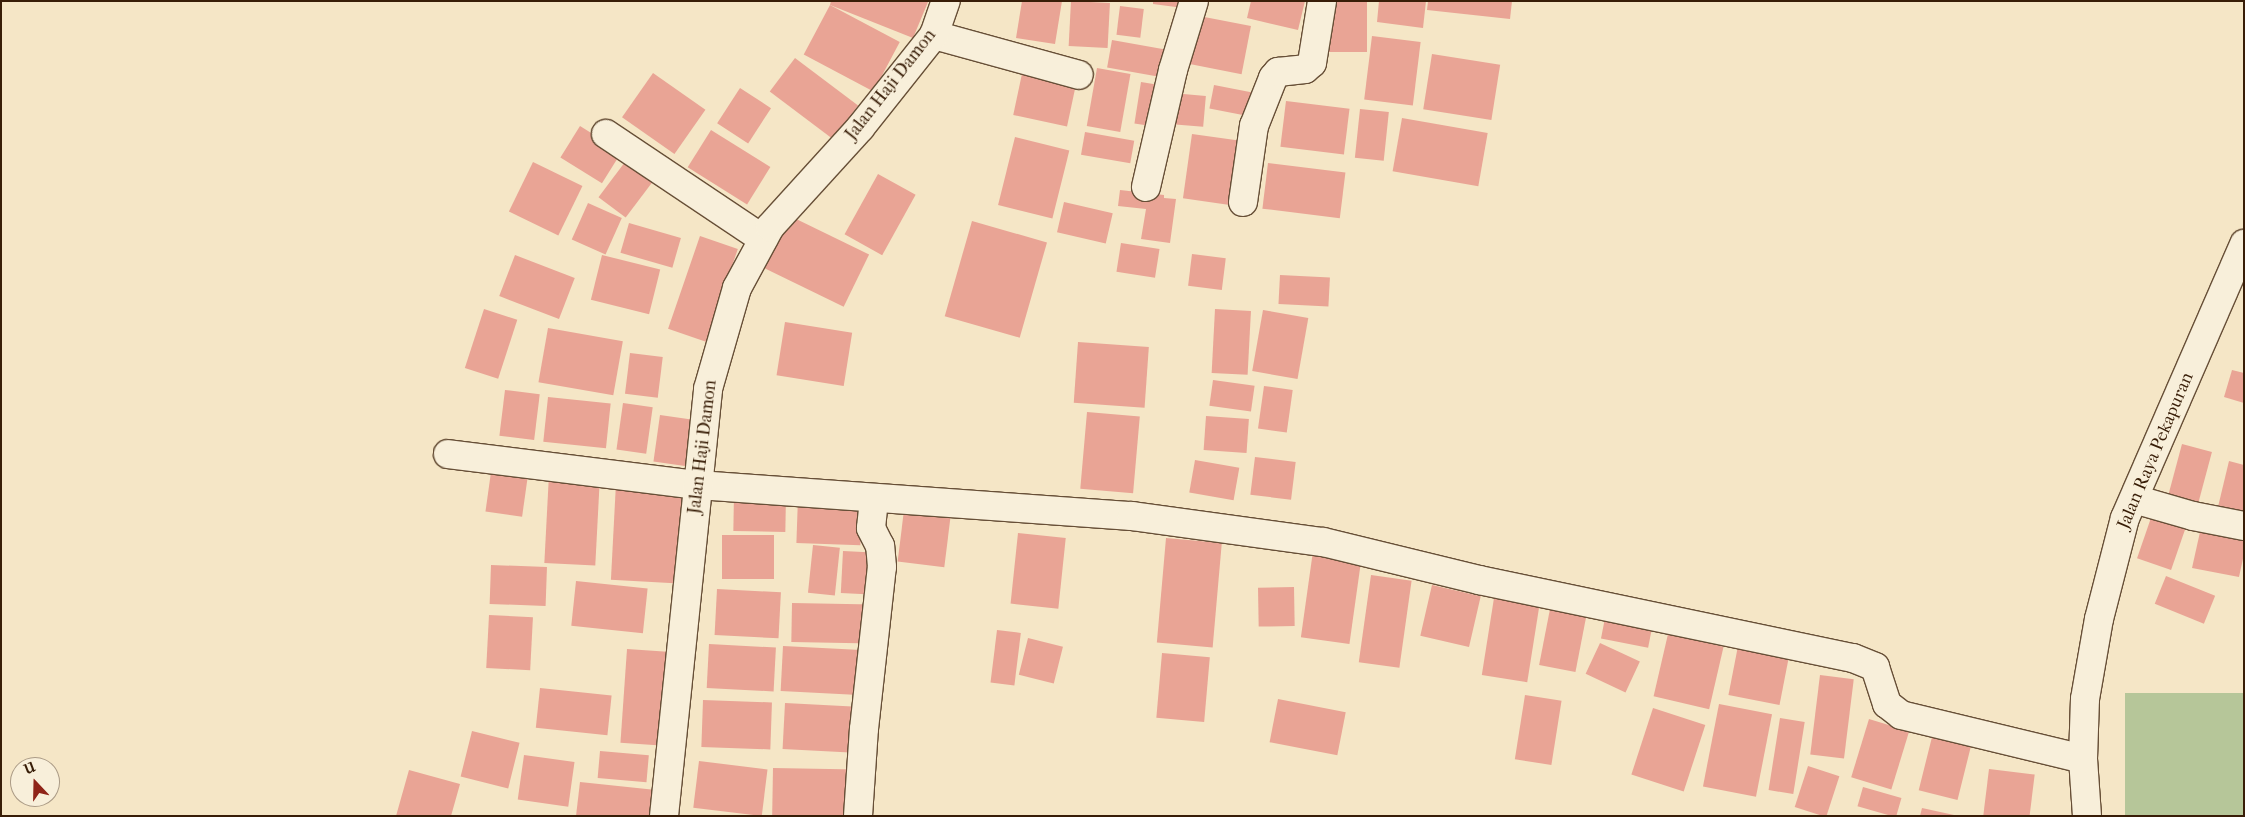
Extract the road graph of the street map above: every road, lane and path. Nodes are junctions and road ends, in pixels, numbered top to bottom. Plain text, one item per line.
1 (946, 1) edge
2 (1194, 1) edge
3 (1322, 1) edge
4 (934, 35) junction
5 (1080, 75) dead end
6 (606, 134) dead end
7 (1146, 187) dead end
8 (1243, 202) dead end
9 (763, 239) junction
10 (2244, 244) edge
11 (448, 454) dead end
12 (698, 485) junction
13 (874, 498) junction
14 (2134, 499) junction
15 (2244, 526) edge
16 (2083, 759) junction
17 (664, 816) edge
18 (858, 816) edge
19 (2087, 816) edge

1 - 4 street, Jalan Haji Damon
2 - 7 street
3 - 8 street
4 - 5 street
4 - 9 street, Jalan Haji Damon
6 - 9 street
9 - 12 street, Jalan Haji Damon
10 - 14 street, Jalan Raya Pekapuran
11 - 12 street
12 - 13 street
12 - 17 street, Jalan Haji Damon
13 - 16 street
13 - 18 street
14 - 15 street
14 - 16 street, Jalan Raya Pekapuran
16 - 19 street, Jalan Raya Pekapuran

